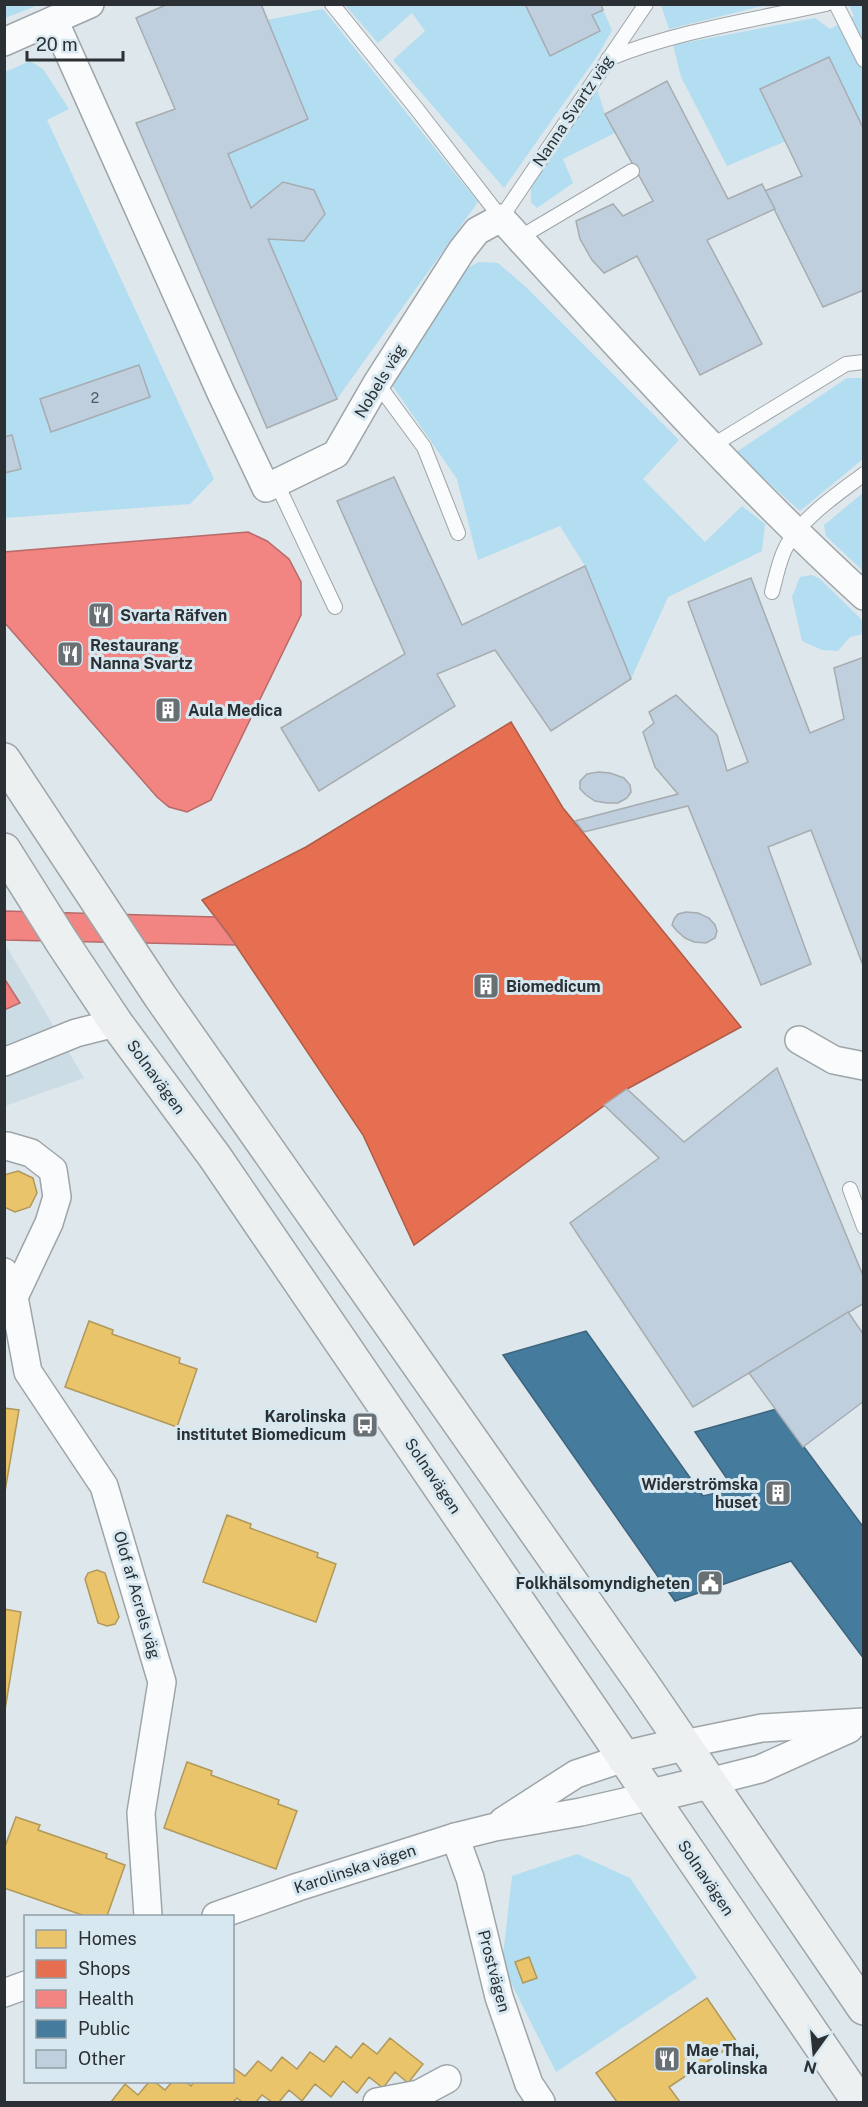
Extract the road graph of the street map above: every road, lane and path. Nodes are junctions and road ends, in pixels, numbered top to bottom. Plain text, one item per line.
1 (90, 4) edge
2 (332, 4) edge
3 (646, 4) edge
4 (826, 4) edge
5 (836, 4) edge
6 (54, 20) junction
7 (4, 42) edge
8 (608, 59) junction
9 (864, 60) edge
10 (632, 171) dead end
11 (501, 218) junction
12 (519, 238) junction
13 (864, 362) edge
14 (377, 383) junction
15 (710, 447) junction
16 (864, 474) edge
17 (277, 484) junction
18 (458, 533) dead end
19 (797, 533) junction
20 (772, 592) dead end
21 (864, 596) edge
22 (335, 607) dead end
23 (4, 760) edge
24 (4, 850) edge
25 (159, 996) junction
26 (116, 1023) junction
27 (799, 1040) dead end
28 (4, 1062) edge
29 (864, 1066) edge
30 (4, 1147) edge
31 (850, 1189) dead end
32 (864, 1227) edge
33 (4, 1272) edge
34 (14, 1297) junction
35 (864, 1722) edge
36 (684, 1744) junction
37 (624, 1758) junction
38 (709, 1782) junction
39 (651, 1796) junction
40 (495, 1827) junction
41 (454, 1837) junction
42 (148, 1915) edge
43 (221, 1915) edge
44 (24, 1986) edge
45 (4, 1993) edge
46 (864, 2008) edge
47 (447, 2079) dead end
48 (377, 2103) edge
49 (541, 2103) edge
50 (860, 2103) edge

1 - 6 street
2 - 11 lane
3 - 8 lane, Nanna Svartz väg
4 - 8 lane
5 - 9 lane
6 - 7 street
6 - 17 street
8 - 11 lane, Nanna Svartz väg
10 - 12 lane
11 - 12 street
11 - 14 street, Nobels väg
12 - 15 street
13 - 15 lane
14 - 17 street, Nobels väg
14 - 18 lane
15 - 19 street
16 - 19 lane
17 - 22 lane
19 - 20 lane
19 - 21 street
23 - 25 main road
24 - 26 main road, Solnavägen
25 - 26 main road
25 - 36 main road
26 - 28 street
26 - 37 main road, Solnavägen
27 - 29 street
30 - 34 street
31 - 32 lane
33 - 34 street, Olof af Acrels väg
34 - 42 street, Olof af Acrels väg
35 - 36 street
35 - 38 street
36 - 37 main road
36 - 38 main road
37 - 39 main road, Solnavägen
37 - 40 street, Karolinska vägen
38 - 39 main road
38 - 46 main road
39 - 40 street, Karolinska vägen
39 - 50 main road, Solnavägen
40 - 41 street, Karolinska vägen
41 - 43 street, Karolinska vägen
41 - 49 street, Prostvägen
44 - 45 street
47 - 48 street

